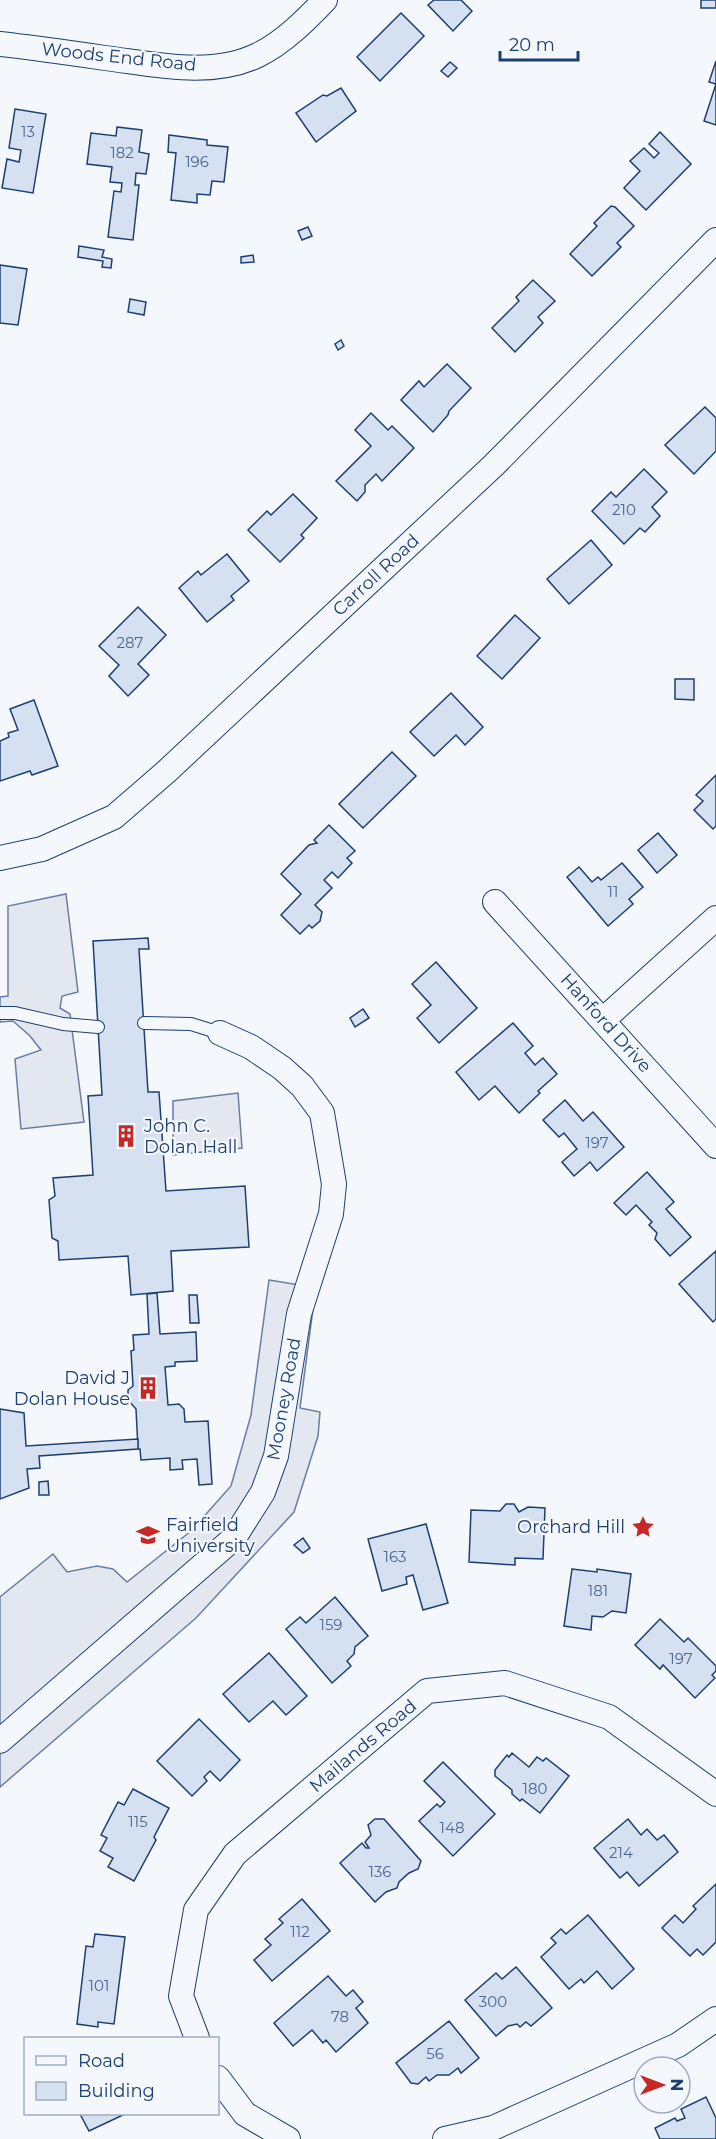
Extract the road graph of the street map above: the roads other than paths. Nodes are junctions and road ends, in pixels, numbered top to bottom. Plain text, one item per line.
1 (325, 0) edge
2 (0, 44) edge
3 (716, 240) edge
4 (0, 858) edge
5 (495, 902) dead end
6 (716, 918) edge
7 (0, 1013) edge
8 (603, 1020) junction
9 (144, 1023) dead end
10 (98, 1027) dead end
11 (220, 1034) joint
12 (716, 1146) edge
13 (0, 1741) edge
14 (716, 1794) edge
15 (716, 2019) edge
16 (196, 2037) edge
17 (219, 2079) edge
18 (496, 2134) edge
19 (288, 2139) edge
20 (446, 2139) edge

1 - 2 street, Woods End Road
3 - 4 street, Carroll Road
5 - 8 street, Hanford Drive
6 - 8 street
7 - 10 lane
8 - 12 street, Hanford Drive
9 - 11 lane
11 - 13 street, Mooney Road
14 - 16 street, Mailands Road
15 - 18 street
17 - 19 street
18 - 20 street

